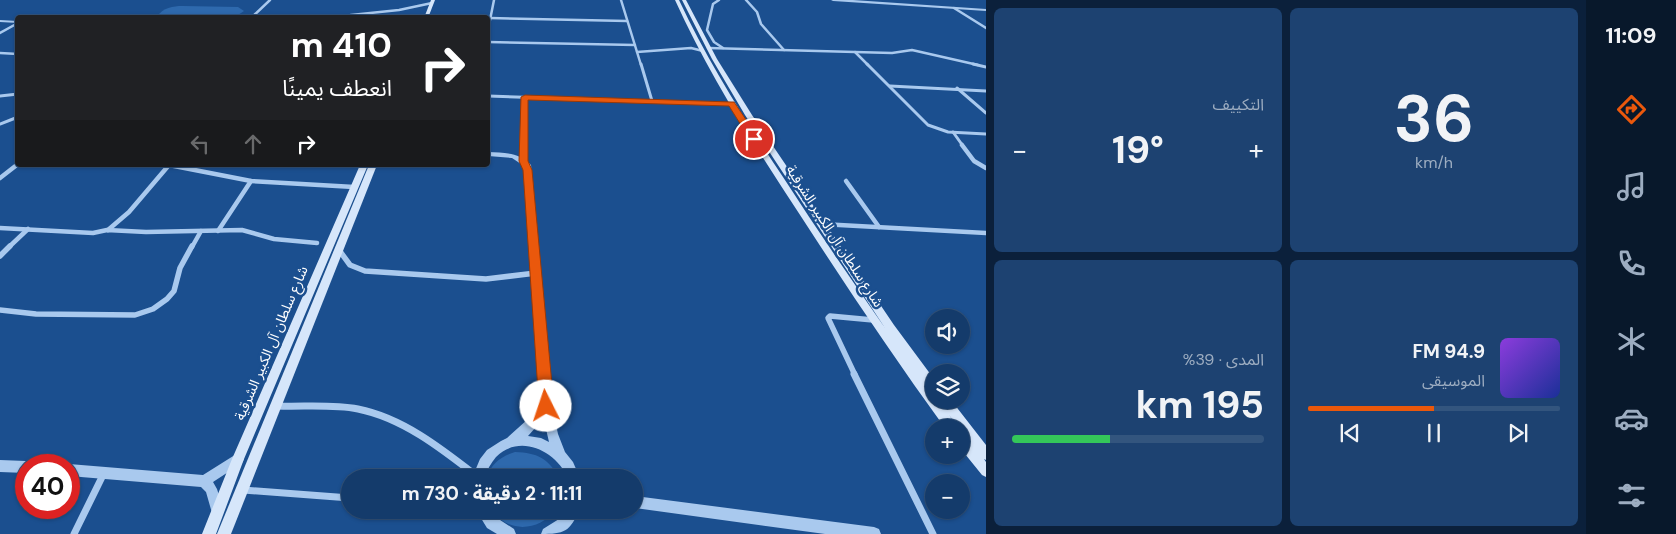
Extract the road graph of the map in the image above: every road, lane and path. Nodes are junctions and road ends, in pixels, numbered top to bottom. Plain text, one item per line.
1 (270, 0) edge
2 (440, 0) edge
3 (494, 0) edge
4 (621, 0) edge
5 (677, 0) edge
6 (684, 0) edge
7 (720, 0) edge
8 (746, 0) edge
9 (833, 0) edge
10 (871, 0) edge
11 (433, 2) edge
12 (954, 8) junction
13 (986, 9) edge
14 (254, 15) edge
15 (354, 15) edge
16 (427, 15) edge
17 (433, 15) edge
18 (490, 18) joint
19 (0, 21) edge
20 (627, 21) junction
21 (15, 22) edge
22 (15, 24) edge
23 (986, 28) edge
24 (0, 32) edge
25 (490, 42) edge
26 (698, 42) junction
27 (635, 45) junction
28 (691, 48) junction
29 (724, 48) junction
30 (705, 50) junction
31 (784, 50) junction
32 (637, 52) junction
33 (855, 52) junction
34 (1, 54) edge
35 (15, 54) edge
36 (986, 67) edge
37 (890, 86) junction
38 (956, 88) junction
39 (986, 91) edge
40 (15, 94) edge
41 (0, 96) edge
42 (490, 96) edge
43 (525, 97) junction
44 (652, 102) junction
45 (731, 104) junction
46 (986, 113) edge
47 (15, 118) edge
48 (0, 124) edge
49 (953, 132) junction
50 (986, 134) edge
51 (490, 154) edge
52 (524, 161) junction
53 (15, 166) edge
54 (168, 167) edge
55 (180, 167) edge
56 (363, 167) edge
57 (372, 167) edge
58 (986, 168) edge
59 (0, 178) edge
60 (251, 181) junction
61 (846, 181) dead end
62 (354, 187) junction
63 (822, 224) junction
64 (879, 227) junction
65 (0, 228) edge
66 (28, 229) junction
67 (108, 230) junction
68 (201, 231) junction
69 (218, 231) junction
70 (986, 233) edge
71 (317, 242) dead end
72 (339, 249) junction
73 (0, 256) edge
74 (536, 273) junction
75 (0, 310) edge
76 (873, 320) junction
77 (925, 375) edge
78 (545, 386) junction
79 (277, 406) junction
80 (951, 409) edge
81 (945, 419) edge
82 (507, 444) junction
83 (970, 452) edge
84 (558, 453) junction
85 (986, 454) edge
86 (238, 459) junction
87 (0, 466) edge
88 (15, 467) edge
89 (468, 469) edge
90 (481, 469) edge
91 (570, 469) edge
92 (80, 471) edge
93 (104, 472) junction
94 (986, 472) edge
95 (204, 481) junction
96 (242, 490) junction
97 (341, 497) edge
98 (643, 503) edge
99 (217, 508) junction
100 (567, 519) edge
101 (495, 529) edge
102 (74, 534) edge
103 (209, 534) edge
104 (224, 534) edge
105 (509, 534) edge
106 (550, 534) edge
107 (874, 534) edge
108 (933, 534) edge

1 - 14 street
2 - 17 main road
3 - 18 street
4 - 20 street
5 - 26 main road, شارع سلطان آل الكبير الشرقية
6 - 30 main road, شارع سلطان آل الكبير الشرقية
7 - 29 street
8 - 31 street
9 - 12 street
10 - 13 street
11 - 15 street
11 - 16 main road
12 - 13 street
12 - 23 street
18 - 20 street
19 - 21 street
20 - 27 street
22 - 24 street
25 - 27 street
26 - 28 street
26 - 30 main road, شارع سلطان آل الكبير الشرقية
27 - 32 street
28 - 30 street
28 - 32 street
29 - 30 street
29 - 31 street
30 - 45 main road, شارع سلطان آل الكبير الشرقية
30 - 63 main road, شارع سلطان آل الكبير الشرقية
31 - 33 street
32 - 44 street
33 - 36 street
33 - 37 street
34 - 35 street
37 - 38 street
37 - 49 street
38 - 39 street
38 - 46 street
40 - 41 street
42 - 43 street
43 - 44 street
43 - 52 street
44 - 45 street
45 - 76 main road, شارع سلطان آل الكبير الشرقية
47 - 48 street
49 - 50 street
49 - 58 street
51 - 52 street
52 - 74 street
53 - 59 street
54 - 67 street
55 - 60 street
56 - 62 main road, شارع سلطان آل الكبير الشرقية
57 - 72 main road, شارع سلطان آل الكبير الشرقية
60 - 62 street
60 - 69 street
61 - 64 street
62 - 86 main road, شارع سلطان آل الكبير الشرقية
63 - 64 street
63 - 77 main road, شارع سلطان آل الكبير الشرقية
64 - 70 street
65 - 66 street
66 - 67 street
66 - 73 street
67 - 68 street
68 - 69 street
68 - 75 street
69 - 71 street
72 - 74 street
72 - 79 main road, شارع سلطان آل الكبير الشرقية
74 - 78 street
76 - 81 main road, شارع سلطان آل الكبير الشرقية
76 - 108 street
78 - 82 street
78 - 84 street
79 - 89 street
79 - 96 main road, شارع سلطان آل الكبير الشرقية
80 - 85 main road
82 - 84 street
82 - 90 street
83 - 94 main road
84 - 91 street
86 - 95 street
86 - 99 main road, شارع سلطان آل الكبير الشرقية
87 - 88 street
92 - 93 street
93 - 95 street
93 - 102 street
95 - 99 street
96 - 97 street
96 - 104 main road, شارع سلطان آل الكبير الشرقية
98 - 107 street
99 - 103 main road, شارع سلطان آل الكبير الشرقية
100 - 106 street
101 - 105 street

